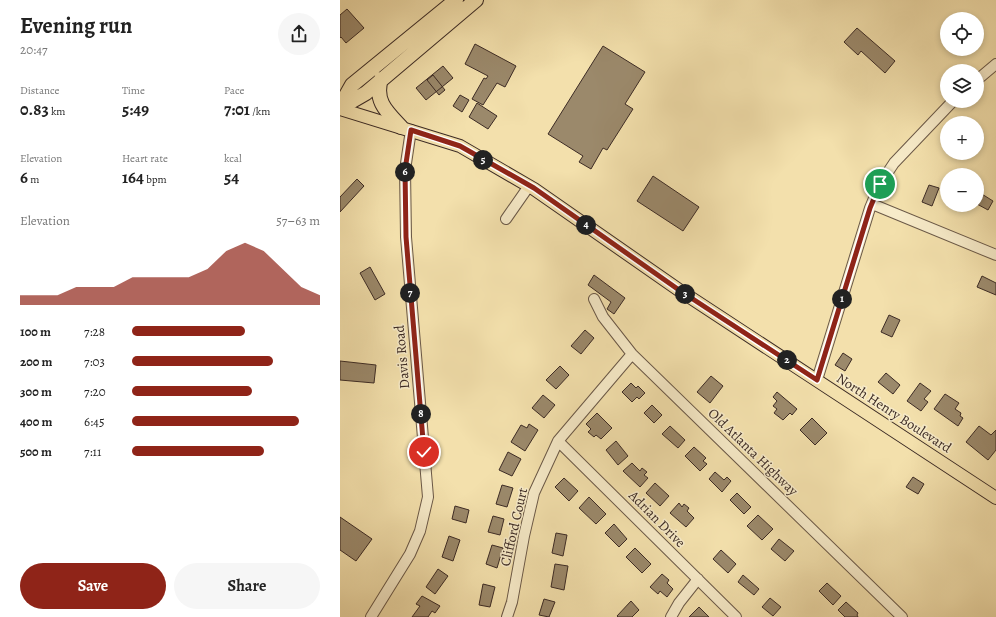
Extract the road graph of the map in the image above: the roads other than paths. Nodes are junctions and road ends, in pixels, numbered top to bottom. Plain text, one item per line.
1 (456, 0) edge
2 (476, 0) edge
3 (996, 64) edge
4 (984, 74) edge
5 (382, 80) junction
6 (340, 108) edge
7 (946, 108) edge
8 (406, 128) junction
9 (529, 186) junction
10 (872, 204) junction
11 (506, 219) dead end
12 (996, 255) edge
13 (594, 299) dead end
14 (632, 354) junction
15 (817, 380) junction
16 (558, 441) junction
17 (996, 498) edge
18 (698, 579) junction
19 (371, 617) edge
20 (507, 617) edge
21 (671, 617) edge
22 (736, 617) edge
23 (902, 617) edge

1 - 6 highway
2 - 5 highway
3 - 4 street
5 - 6 highway
5 - 8 highway
6 - 8 main road, North Henry Boulevard
7 - 10 street
8 - 9 main road, North Henry Boulevard
8 - 19 street, Davis Road
9 - 11 street
9 - 15 main road, North Henry Boulevard
10 - 12 street
10 - 15 street
13 - 14 street, Old Atlanta Highway
14 - 16 street, Clifford Court
14 - 23 street, Old Atlanta Highway
15 - 17 main road, North Henry Boulevard
16 - 18 street, Adrian Drive
16 - 20 street, Clifford Court
18 - 21 street
18 - 22 street, Adrian Drive

